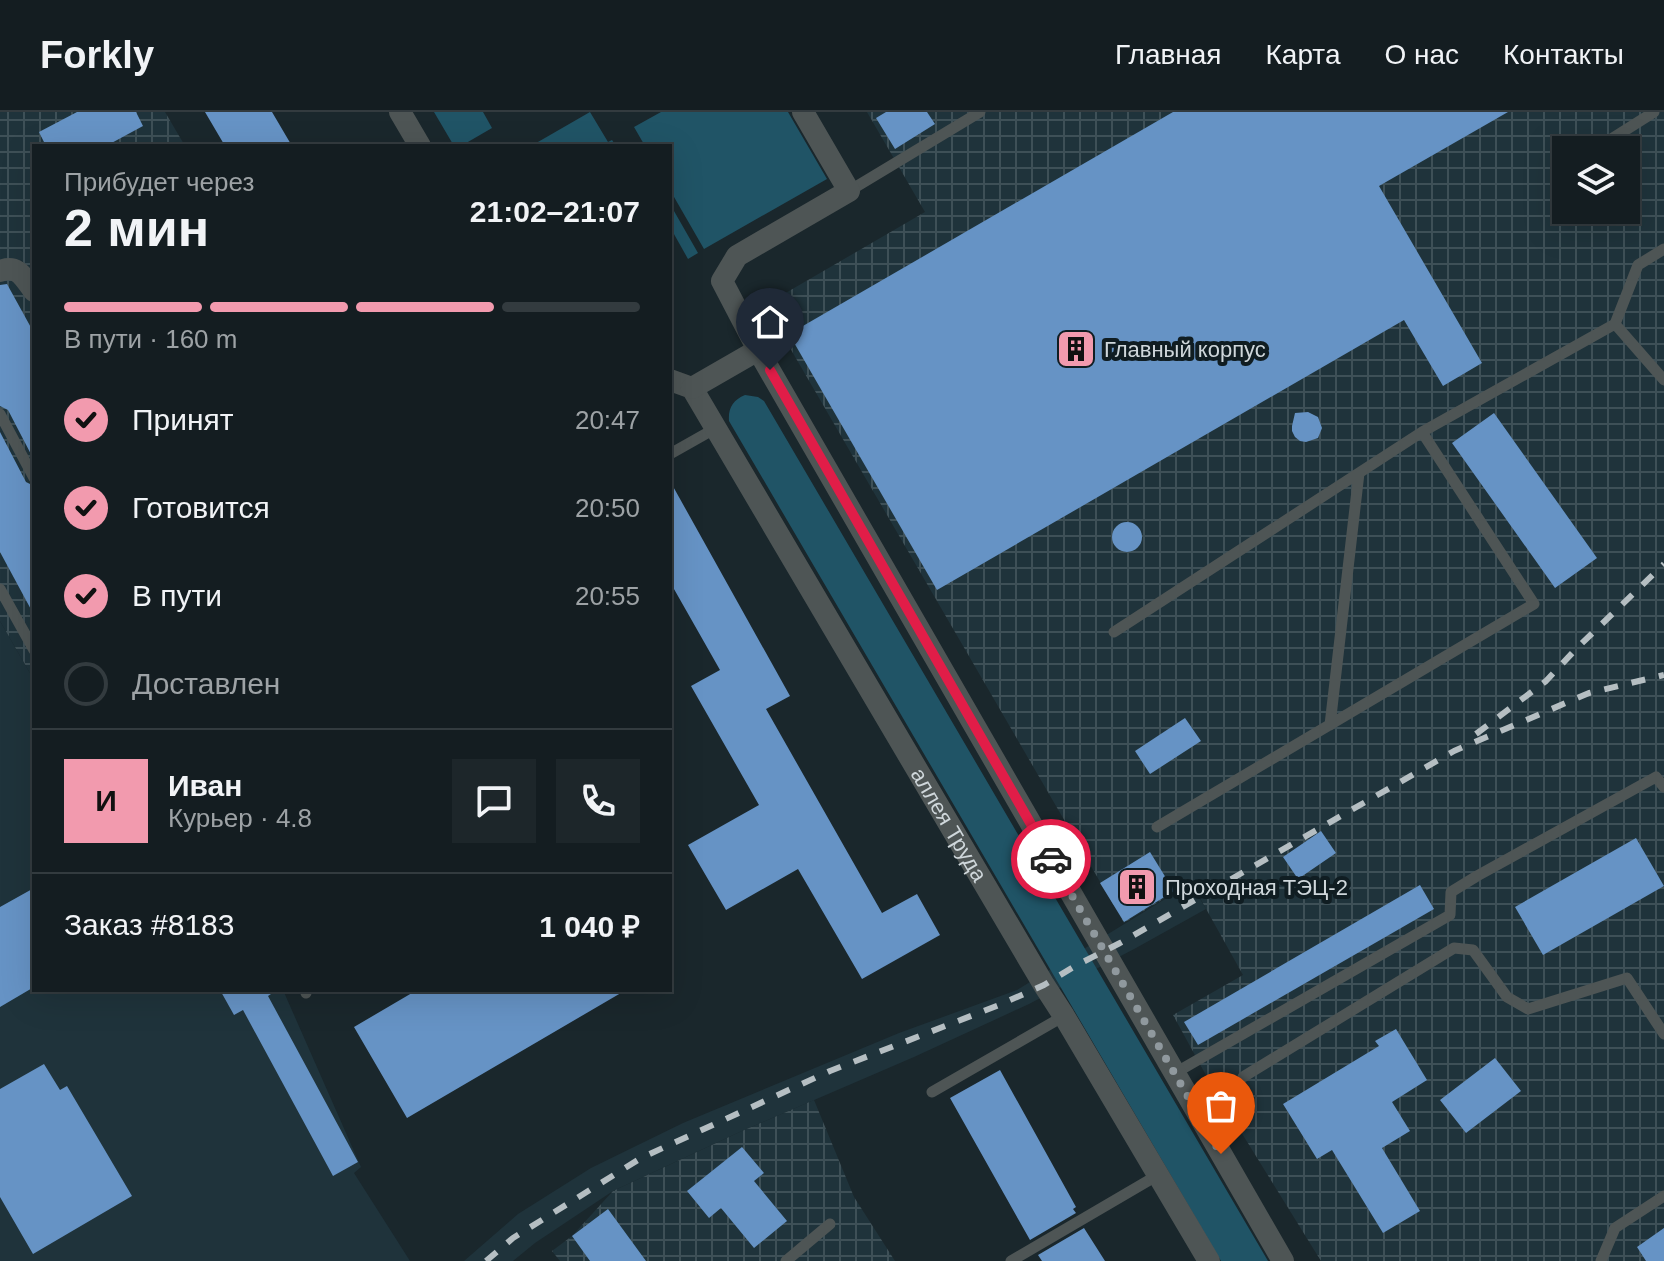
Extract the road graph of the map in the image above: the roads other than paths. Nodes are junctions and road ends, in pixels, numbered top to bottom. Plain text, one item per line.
1 (400, 112) edge
2 (803, 112) edge
3 (980, 112) edge
4 (1654, 112) edge
5 (1616, 136) edge
6 (419, 144) edge
7 (849, 191) junction
8 (1664, 249) edge
9 (0, 271) edge
10 (32, 288) edge
11 (1615, 324) junction
12 (758, 350) junction
13 (1664, 380) edge
14 (672, 381) edge
15 (692, 388) junction
16 (0, 414) edge
17 (716, 428) junction
18 (1422, 432) junction
19 (672, 453) edge
20 (1359, 473) junction
21 (32, 474) edge
22 (0, 589) edge
23 (1114, 632) dead end
24 (32, 646) edge
25 (1330, 725) junction
26 (1660, 774) edge
27 (1664, 787) edge
28 (1157, 827) dead end
29 (1064, 1016) junction
30 (1664, 1034) edge
31 (1175, 1073) junction
32 (1243, 1077) dead end
33 (932, 1092) dead end
34 (1158, 1175) junction
35 (1664, 1196) edge
36 (830, 1224) dead end
37 (786, 1261) edge
38 (1011, 1261) edge
39 (1209, 1261) edge
40 (1283, 1261) edge
41 (1601, 1261) edge

1 - 6 street
2 - 7 street
3 - 7 lane
4 - 5 lane
7 - 12 street
8 - 11 lane
9 - 10 street
11 - 13 lane
11 - 18 lane
12 - 15 street
12 - 31 street
14 - 15 street
15 - 17 street, аллея Труда
16 - 21 lane
17 - 19 lane
17 - 29 street, аллея Труда
18 - 20 lane
18 - 25 lane
20 - 23 lane
20 - 25 lane
22 - 24 lane
25 - 28 lane
26 - 27 lane
26 - 31 lane
29 - 33 lane
29 - 34 street, аллея Труда
30 - 32 lane
31 - 40 street
34 - 38 lane
34 - 39 street, аллея Труда
35 - 41 lane
36 - 37 lane

